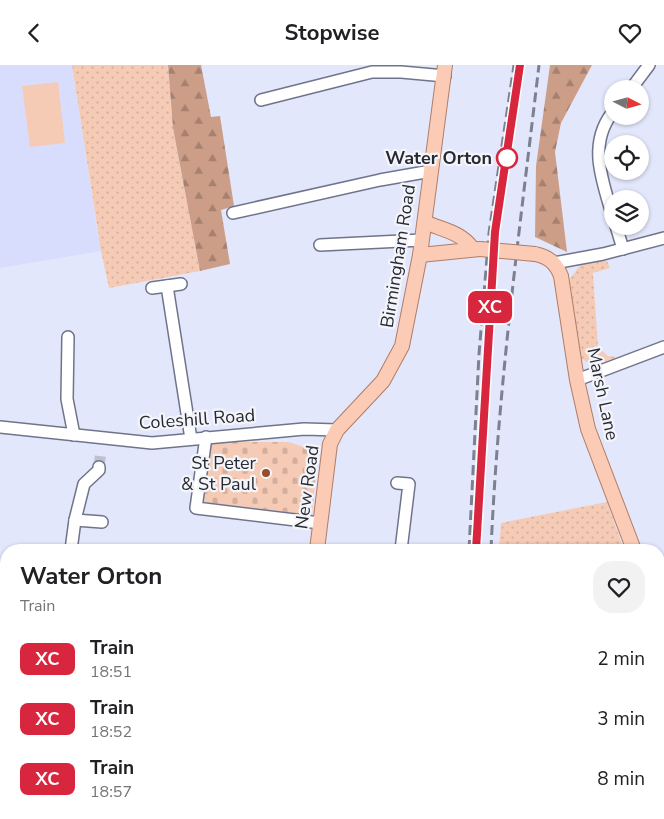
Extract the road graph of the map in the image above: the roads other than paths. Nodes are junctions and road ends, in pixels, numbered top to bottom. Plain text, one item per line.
1 (649, 65) edge
2 (445, 71) edge
3 (638, 80) edge
4 (261, 100) dead end
5 (606, 125) edge
6 (431, 171) junction
7 (606, 190) edge
8 (233, 213) dead end
9 (425, 222) junction
10 (619, 235) edge
11 (664, 238) edge
12 (422, 240) junction
13 (320, 245) dead end
14 (476, 249) junction
15 (624, 249) junction
16 (420, 255) junction
17 (554, 263) junction
18 (181, 285) dead end
19 (167, 286) junction
20 (152, 288) dead end
21 (68, 337) dead end
22 (664, 347) edge
23 (577, 380) junction
24 (0, 427) edge
25 (337, 430) junction
26 (74, 435) junction
27 (206, 437) junction
28 (102, 439) junction
29 (190, 439) junction
30 (100, 451) tunnel mouth
31 (99, 467) tunnel mouth
32 (397, 483) dead end
33 (75, 520) junction
34 (102, 522) dead end
35 (320, 523) junction
36 (73, 544) edge
37 (318, 544) edge
38 (402, 544) edge
39 (632, 544) edge

1 - 3 street
2 - 4 street
2 - 6 main road, Birmingham Road
5 - 7 street
6 - 8 street
6 - 9 main road, Birmingham Road
9 - 12 main road, Birmingham Road
9 - 14 main road
10 - 15 street
11 - 15 street
12 - 13 street
12 - 16 main road, Birmingham Road
14 - 16 main road
14 - 17 main road, bridge
15 - 17 street
16 - 25 main road, Birmingham Road
17 - 23 main road, Marsh Lane
18 - 19 street
19 - 20 street
19 - 29 street
21 - 26 street
22 - 23 street
23 - 39 main road, Marsh Lane
24 - 26 street, Coleshill Road
25 - 27 street, Coleshill Road
25 - 35 main road, New Road
26 - 28 street, Coleshill Road
27 - 29 street, Coleshill Road
27 - 35 street
28 - 29 street, Coleshill Road
28 - 30 street
31 - 33 street
32 - 38 street
33 - 34 street
33 - 36 street
35 - 37 main road, New Road

